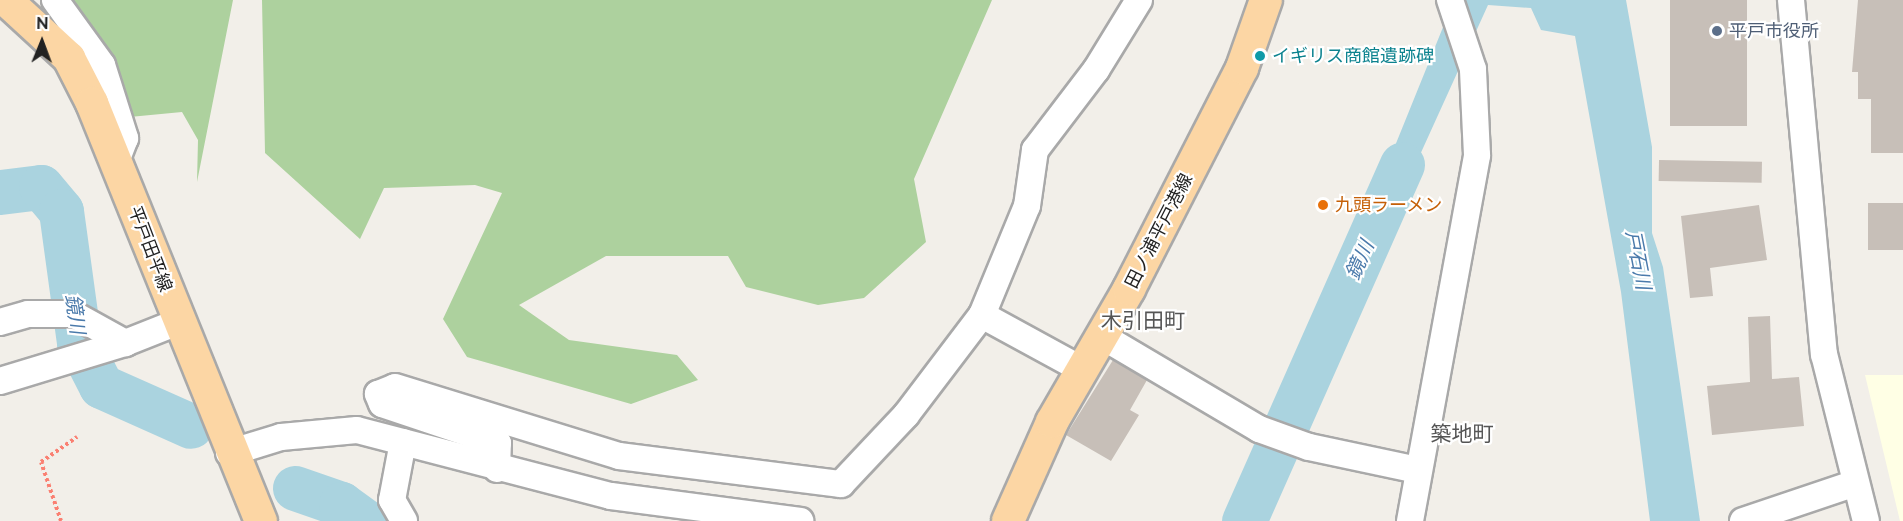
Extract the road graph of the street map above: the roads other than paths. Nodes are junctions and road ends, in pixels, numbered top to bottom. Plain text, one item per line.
1 (6, 0) edge
2 (56, 0) edge
3 (1139, 0) edge
4 (1266, 0) edge
5 (1450, 0) edge
6 (1791, 0) edge
7 (116, 162) junction
8 (982, 315) junction
9 (0, 322) edge
10 (178, 322) junction
11 (1100, 335) junction
12 (110, 343) junction
13 (1081, 369) junction
14 (0, 381) edge
15 (403, 442) junction
16 (229, 453) junction
17 (497, 469) junction
18 (1417, 470) junction
19 (1856, 483) junction
20 (261, 521) edge
21 (404, 521) edge
22 (800, 521) edge
23 (1008, 521) edge
24 (1410, 521) edge
25 (1743, 521) edge
26 (1866, 521) edge

1 - 7 main road, 平戸田平線
2 - 7 street
3 - 8 street
4 - 11 main road, 田ノ浦平戸港線
5 - 18 street
6 - 19 street
7 - 10 main road, 平戸田平線
8 - 13 street
8 - 17 street
9 - 12 street
10 - 12 street
10 - 16 main road, 平戸田平線
11 - 13 main road, 田ノ浦平戸港線
11 - 18 street
12 - 14 street
13 - 23 main road, 田ノ浦平戸港線
15 - 16 street
15 - 17 street
15 - 21 street
16 - 20 main road, 平戸田平線
17 - 22 street
18 - 24 street
19 - 25 street
19 - 26 street

